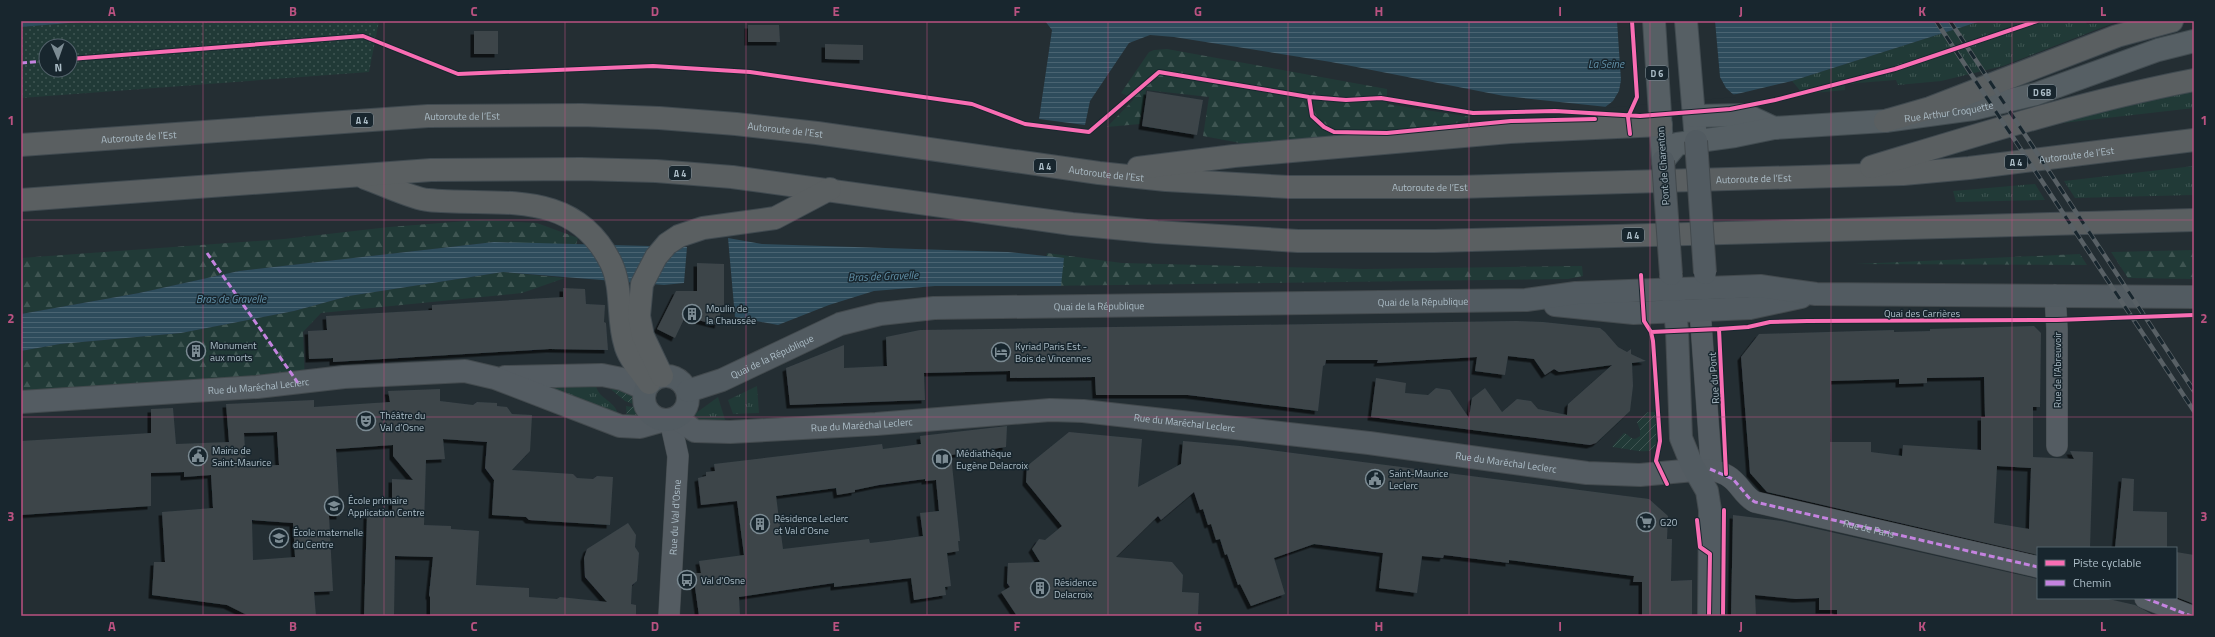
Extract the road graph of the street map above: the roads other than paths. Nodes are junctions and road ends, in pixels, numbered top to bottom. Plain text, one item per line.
1 (1654, 21) edge
2 (1686, 21) edge
3 (2172, 21) edge
4 (2194, 41) edge
5 (2194, 80) edge
6 (1694, 116) junction
7 (1885, 121) junction
8 (1661, 125) junction
9 (1782, 128) junction
10 (2194, 140) edge
11 (1686, 143) junction
12 (21, 144) edge
13 (1663, 161) junction
14 (1090, 172) junction
15 (356, 175) junction
16 (1837, 177) junction
17 (830, 189) junction
18 (21, 200) edge
19 (2194, 220) edge
20 (1705, 281) junction
21 (1671, 282) junction
22 (1816, 294) junction
23 (2055, 295) junction
24 (2194, 297) edge
25 (1526, 300) junction
26 (1700, 310) junction
27 (1674, 311) junction
28 (495, 378) junction
29 (652, 383) junction
30 (688, 391) junction
31 (21, 402) edge
32 (670, 419) junction
33 (2057, 446) dead end
34 (1702, 469) junction
35 (2037, 567) edge
36 (2148, 599) edge
37 (669, 616) edge
38 (1709, 616) edge
39 (2190, 616) edge

1 - 8 main road, Pont de Charenton / D 6
2 - 6 main road
3 - 7 highway
4 - 7 main road, Rue Arthur Croquette / D 6B
5 - 16 highway
6 - 9 main road
6 - 11 main road
7 - 9 main road, Rue Arthur Croquette / D 6B
8 - 11 main road
8 - 13 main road, Pont de Charenton / D 6
8 - 14 highway
9 - 11 main road, Rue Arthur Croquette / D 6B
10 - 16 highway, Autoroute de l’Est / A 4
11 - 13 main road
11 - 20 main road, bridge
12 - 14 highway, Autoroute de l’Est / A 4
13 - 21 main road, Pont de Charenton, bridge
14 - 16 highway, Autoroute de l’Est / A 4
15 - 17 highway, A 4
15 - 18 highway, A 4
15 - 29 highway
17 - 19 highway, A 4
17 - 29 highway
20 - 21 main road, Quai des Carrières
20 - 22 main road, Quai des Carrières
20 - 26 main road
21 - 25 main road, Quai de la République
21 - 27 main road, Pont de Charenton
22 - 23 main road, Quai des Carrières
22 - 26 main road, Quai des Carrières
23 - 24 main road, Quai des Carrières
23 - 33 street, Rue de l'Abreuvoir
25 - 27 main road, Quai de la République
25 - 30 main road, Quai de la République
26 - 27 main road, Quai de la République
26 - 34 street, Rue du Pont
27 - 34 main road
28 - 29 street, Rue du Maréchal Leclerc
28 - 31 street, Rue du Maréchal Leclerc
28 - 32 street, Rue du Maréchal Leclerc
29 - 30 main road
29 - 32 main road
30 - 32 main road
32 - 34 street, Rue du Maréchal Leclerc
32 - 37 street, Rue du Val d'Osne
34 - 35 street, Rue de Paris
34 - 38 main road
36 - 39 street

